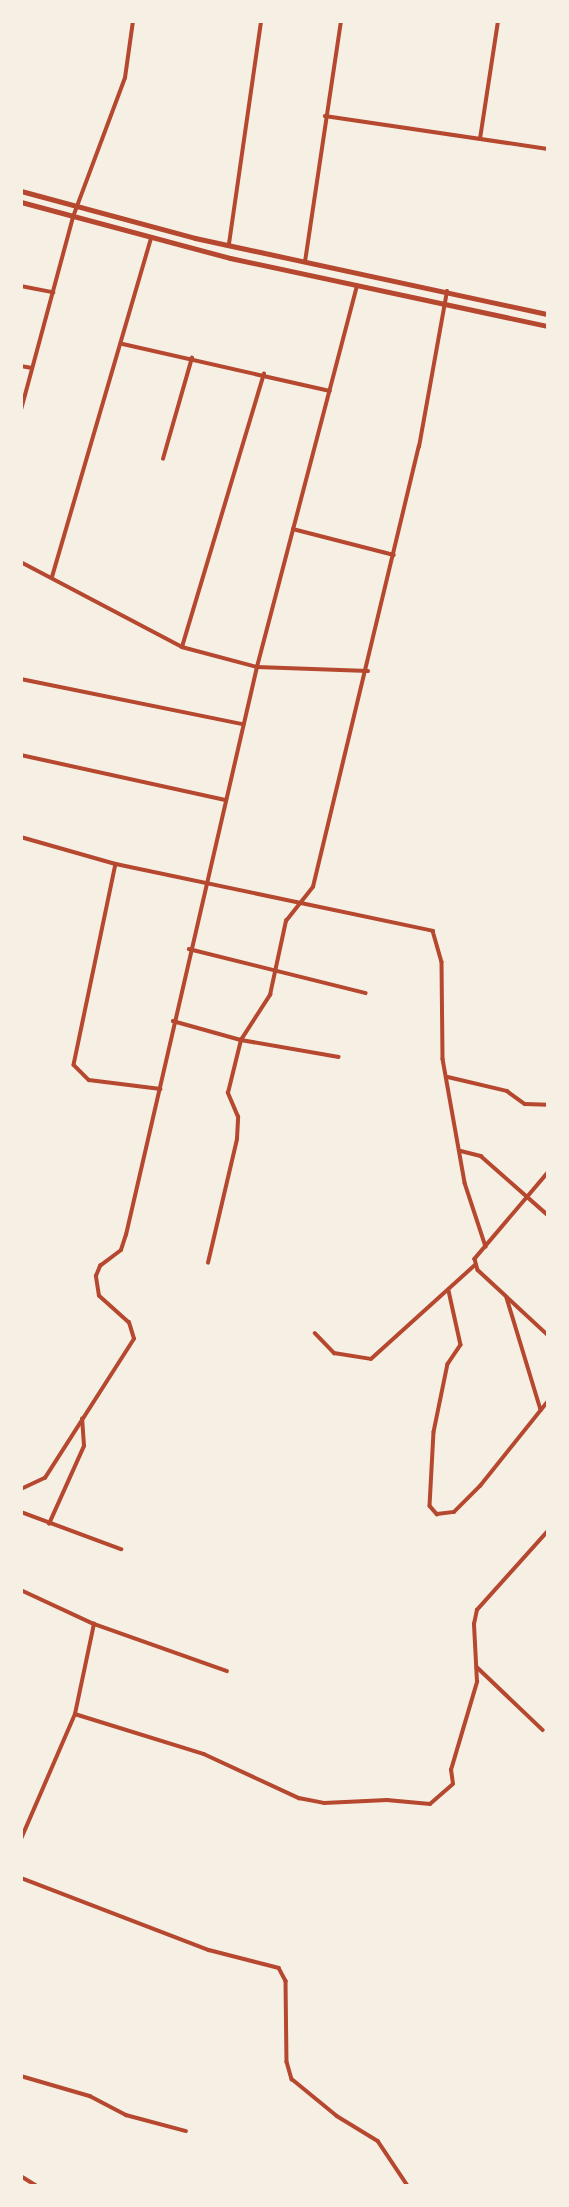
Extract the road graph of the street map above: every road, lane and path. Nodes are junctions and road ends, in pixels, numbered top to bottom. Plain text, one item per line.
1 (133, 21) edge
2 (261, 21) edge
3 (341, 21) edge
4 (498, 21) edge
5 (325, 116) junction
6 (480, 139) junction
7 (548, 149) edge
8 (21, 191) edge
9 (21, 202) edge
10 (76, 209) junction
11 (73, 217) junction
12 (151, 239) junction
13 (229, 246) junction
14 (305, 262) junction
15 (21, 286) edge
16 (357, 286) junction
17 (53, 292) junction
18 (447, 292) junction
19 (446, 303) junction
20 (548, 314) edge
21 (548, 326) edge
22 (123, 344) junction
23 (192, 358) junction
24 (21, 366) edge
25 (32, 368) junction
26 (264, 374) junction
27 (330, 391) junction
28 (21, 410) edge
29 (163, 459) dead end
30 (293, 529) junction
31 (394, 555) junction
32 (21, 562) edge
33 (52, 577) junction
34 (182, 647) junction
35 (257, 667) junction
36 (368, 671) junction
37 (21, 679) edge
38 (243, 724) junction
39 (21, 755) edge
40 (225, 800) junction
41 (21, 836) edge
42 (116, 864) junction
43 (206, 881) junction
44 (301, 901) junction
45 (190, 949) junction
46 (274, 970) junction
47 (366, 993) dead end
48 (173, 1021) junction
49 (241, 1040) junction
50 (339, 1057) dead end
51 (448, 1077) junction
52 (160, 1089) junction
53 (548, 1105) edge
54 (460, 1151) junction
55 (548, 1173) edge
56 (528, 1197) junction
57 (548, 1215) edge
58 (486, 1247) junction
59 (208, 1263) dead end
60 (475, 1265) junction
61 (449, 1291) junction
62 (508, 1298) junction
63 (315, 1334) dead end
64 (548, 1335) edge
65 (548, 1401) edge
66 (541, 1410) junction
67 (81, 1417) junction
68 (21, 1489) edge
69 (21, 1512) edge
70 (49, 1524) junction
71 (548, 1531) edge
72 (121, 1549) dead end
73 (21, 1590) edge
74 (94, 1624) junction
75 (477, 1668) junction
76 (228, 1671) dead end
77 (75, 1714) junction
78 (543, 1730) dead end
79 (21, 1839) edge
80 (21, 1878) edge
81 (21, 2076) edge
82 (186, 2131) dead end
83 (21, 2176) edge
84 (37, 2186) edge
85 (408, 2186) edge

1 - 10 street
2 - 13 street
3 - 5 street
4 - 6 street
5 - 6 street
5 - 14 street
6 - 7 street
8 - 10 main road
9 - 11 main road
10 - 11 street
10 - 13 main road
11 - 12 main road
11 - 17 street
12 - 16 main road
12 - 22 street
13 - 14 main road
14 - 18 main road
15 - 17 street
16 - 19 main road
16 - 27 street
17 - 25 street
18 - 19 street
18 - 20 main road
19 - 21 main road
19 - 31 street
22 - 23 street
22 - 33 street
23 - 26 street
23 - 29 street
24 - 25 street
25 - 28 street
26 - 27 street
26 - 34 street
27 - 30 street
30 - 31 street
30 - 35 street
31 - 36 street
32 - 33 street
33 - 34 street
34 - 35 street
35 - 36 street
35 - 38 street
36 - 44 street
37 - 38 street
38 - 40 street
39 - 40 street
40 - 43 street
41 - 42 street
42 - 43 street
42 - 52 street
43 - 44 street
43 - 45 street
44 - 46 street
44 - 51 street
45 - 46 street
45 - 48 street
46 - 47 street
46 - 49 street
48 - 49 street
48 - 52 street
49 - 50 street
49 - 59 street
51 - 53 street
51 - 54 street
52 - 67 street
54 - 56 street
54 - 58 street
55 - 56 street
56 - 57 street
56 - 58 street
58 - 60 street
60 - 61 street
60 - 62 street
61 - 63 street
61 - 66 street
62 - 64 street
62 - 66 street
65 - 66 street
67 - 68 street
67 - 70 street
69 - 70 street
70 - 72 street
71 - 75 street
73 - 74 street
74 - 76 street
74 - 77 street
75 - 77 street
75 - 78 street
77 - 79 street
80 - 85 street
81 - 82 street
83 - 84 street

